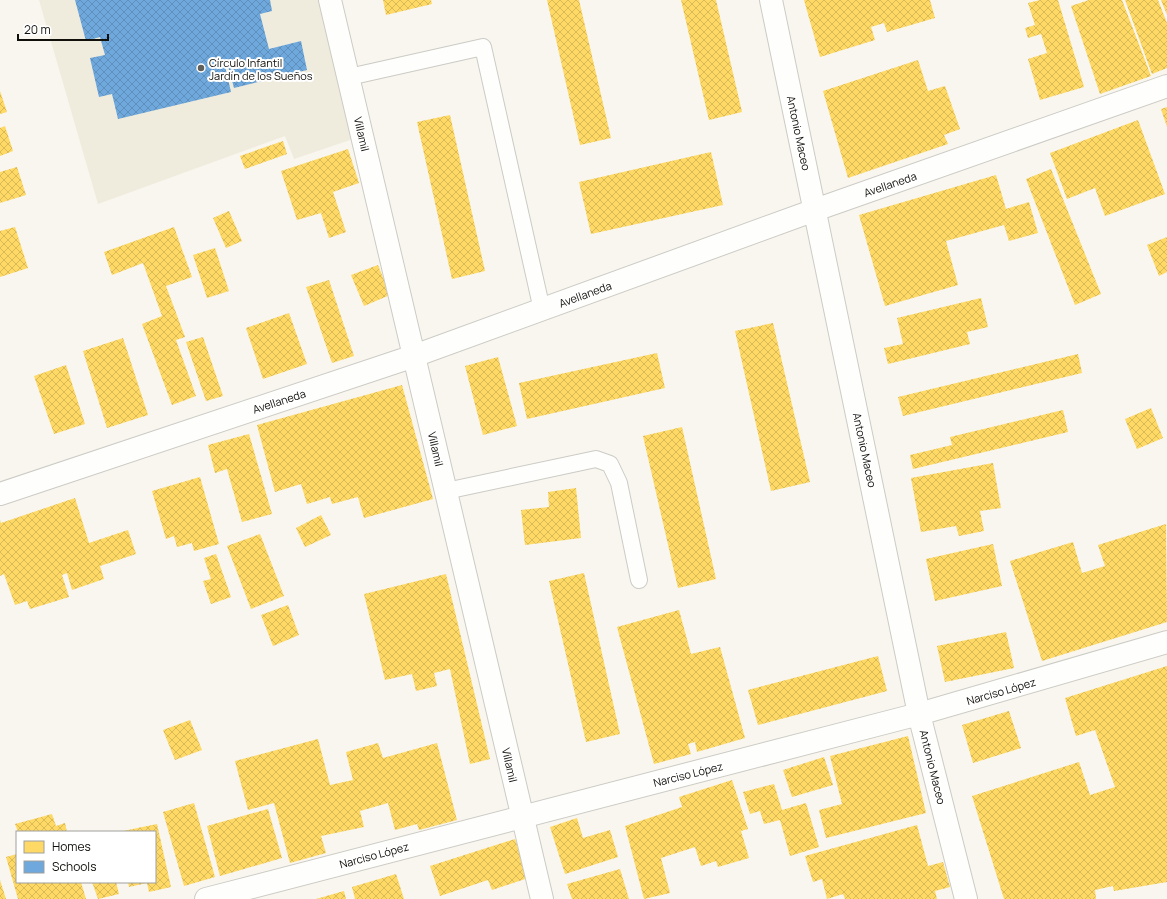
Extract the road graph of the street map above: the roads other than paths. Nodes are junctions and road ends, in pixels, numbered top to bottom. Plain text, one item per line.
1 (330, 0) edge
2 (772, 0) edge
3 (348, 76) junction
4 (1167, 86) edge
5 (815, 210) junction
6 (542, 310) junction
7 (414, 356) junction
8 (446, 491) junction
9 (0, 494) edge
10 (639, 580) dead end
11 (1167, 642) edge
12 (919, 714) junction
13 (522, 816) junction
14 (206, 899) edge
15 (542, 899) edge
16 (966, 899) edge

1 - 3 street, Villamil
2 - 5 street, Antonio Maceo
3 - 6 lane
3 - 7 street, Villamil
4 - 5 street, Avellaneda
5 - 6 street, Avellaneda
5 - 12 street, Antonio Maceo
6 - 7 street, Avellaneda
7 - 8 street, Villamil
7 - 9 street, Avellaneda
8 - 10 lane
8 - 13 street, Villamil
11 - 12 street, Narciso López
12 - 13 street, Narciso López
12 - 16 street, Antonio Maceo
13 - 14 street, Narciso López
13 - 15 street, Villamil

